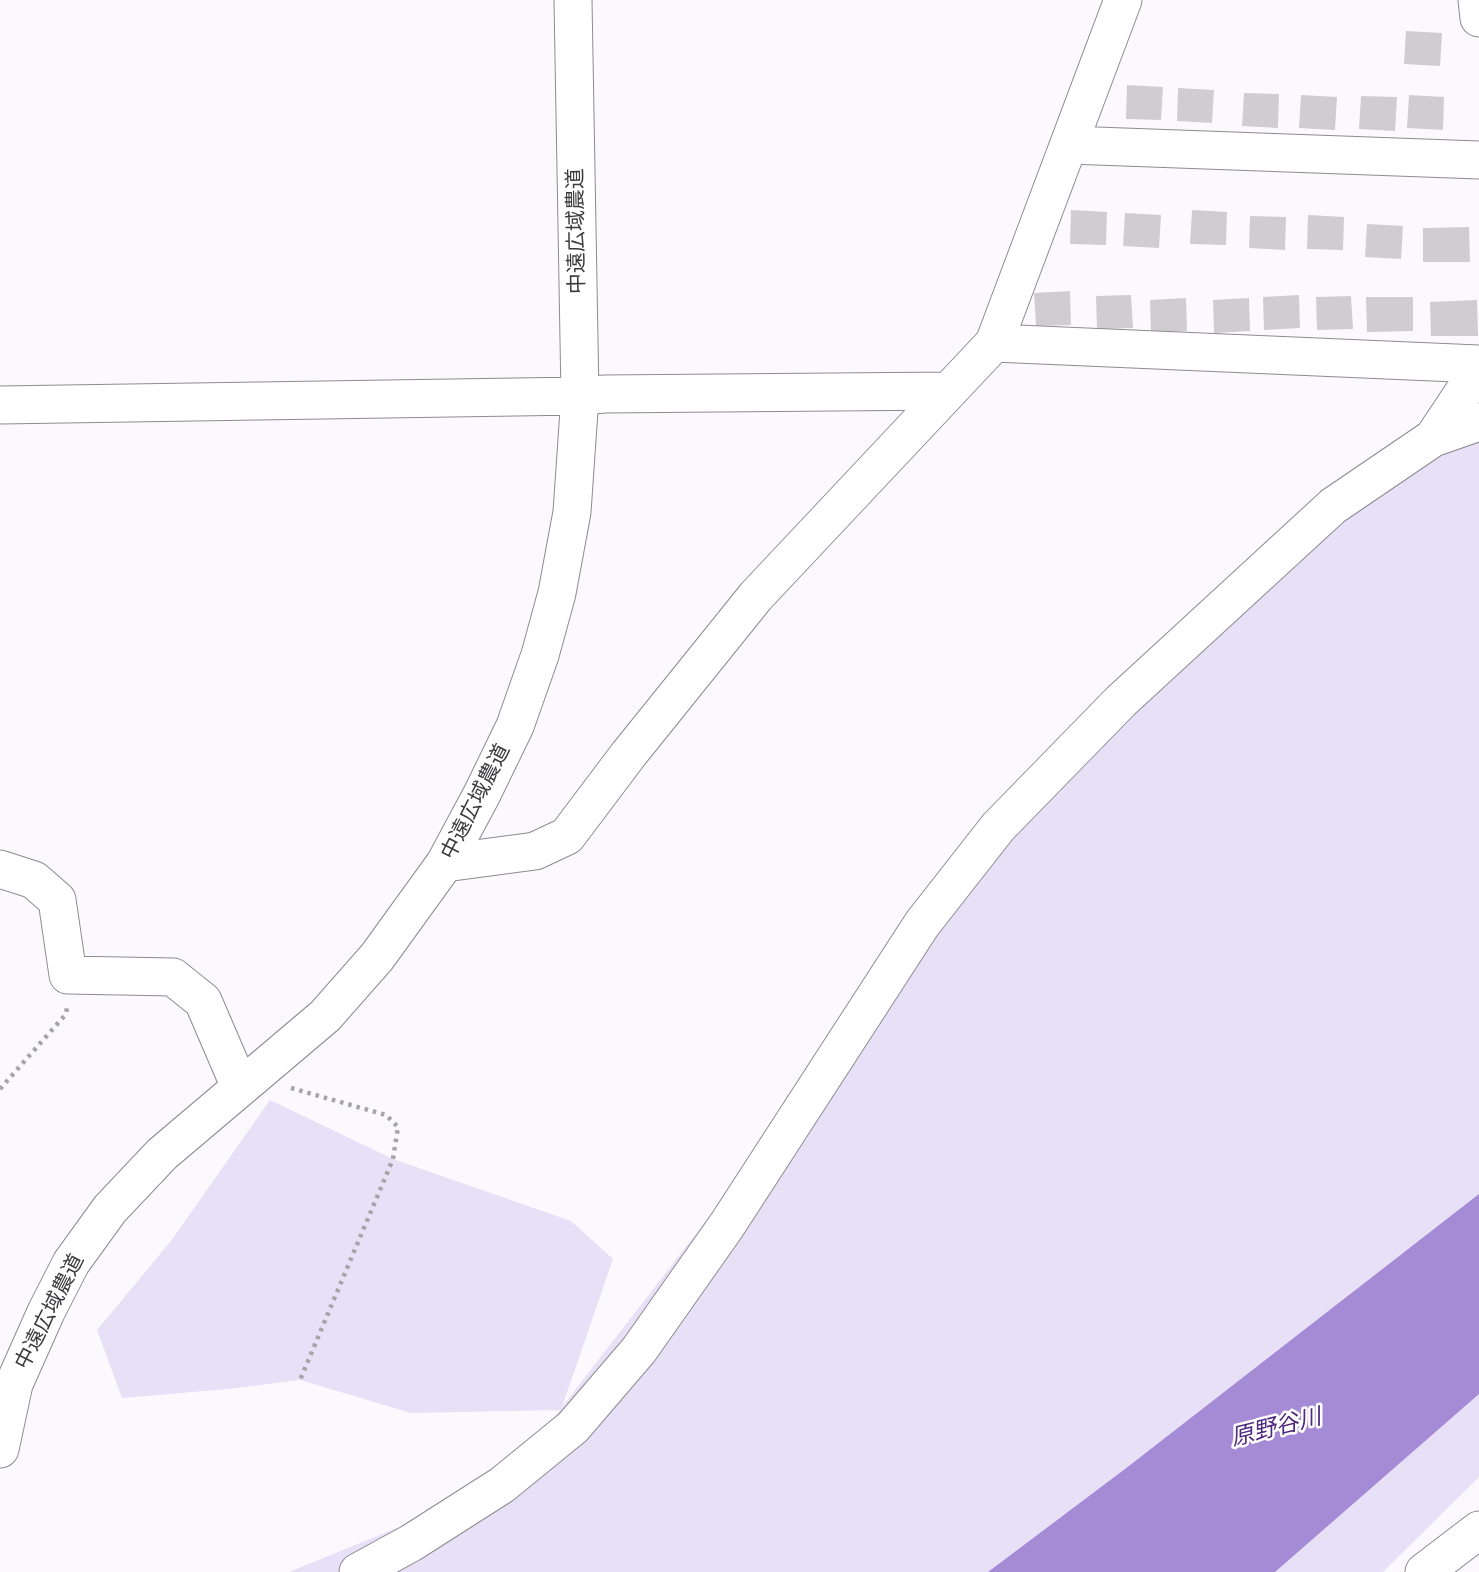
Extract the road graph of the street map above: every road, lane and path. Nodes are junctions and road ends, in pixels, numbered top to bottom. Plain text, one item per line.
1 (573, 0) edge
2 (1123, 0) edge
3 (1477, 0) edge
4 (1479, 18) edge
5 (1069, 145) junction
6 (1479, 160) edge
7 (994, 343) junction
8 (1479, 367) edge
9 (948, 391) junction
10 (580, 396) junction
11 (0, 405) edge
12 (1479, 422) edge
13 (1433, 438) junction
14 (445, 863) junction
15 (0, 869) edge
16 (68, 975) junction
17 (246, 1082) junction
18 (0, 1089) edge
19 (300, 1380) dead end
20 (0, 1449) edge
21 (1479, 1530) edge
22 (358, 1572) edge
23 (1424, 1572) edge

1 - 10 street, 中遠広域農道
2 - 5 street
3 - 4 street
5 - 6 street
5 - 7 street
7 - 8 street
7 - 9 street
8 - 13 street
9 - 10 street
9 - 14 street
10 - 11 street
10 - 14 street, 中遠広域農道
12 - 13 street
13 - 22 street
14 - 17 street, 中遠広域農道
15 - 16 street
16 - 17 street
16 - 18 path
17 - 19 path
17 - 20 street, 中遠広域農道
21 - 23 street

